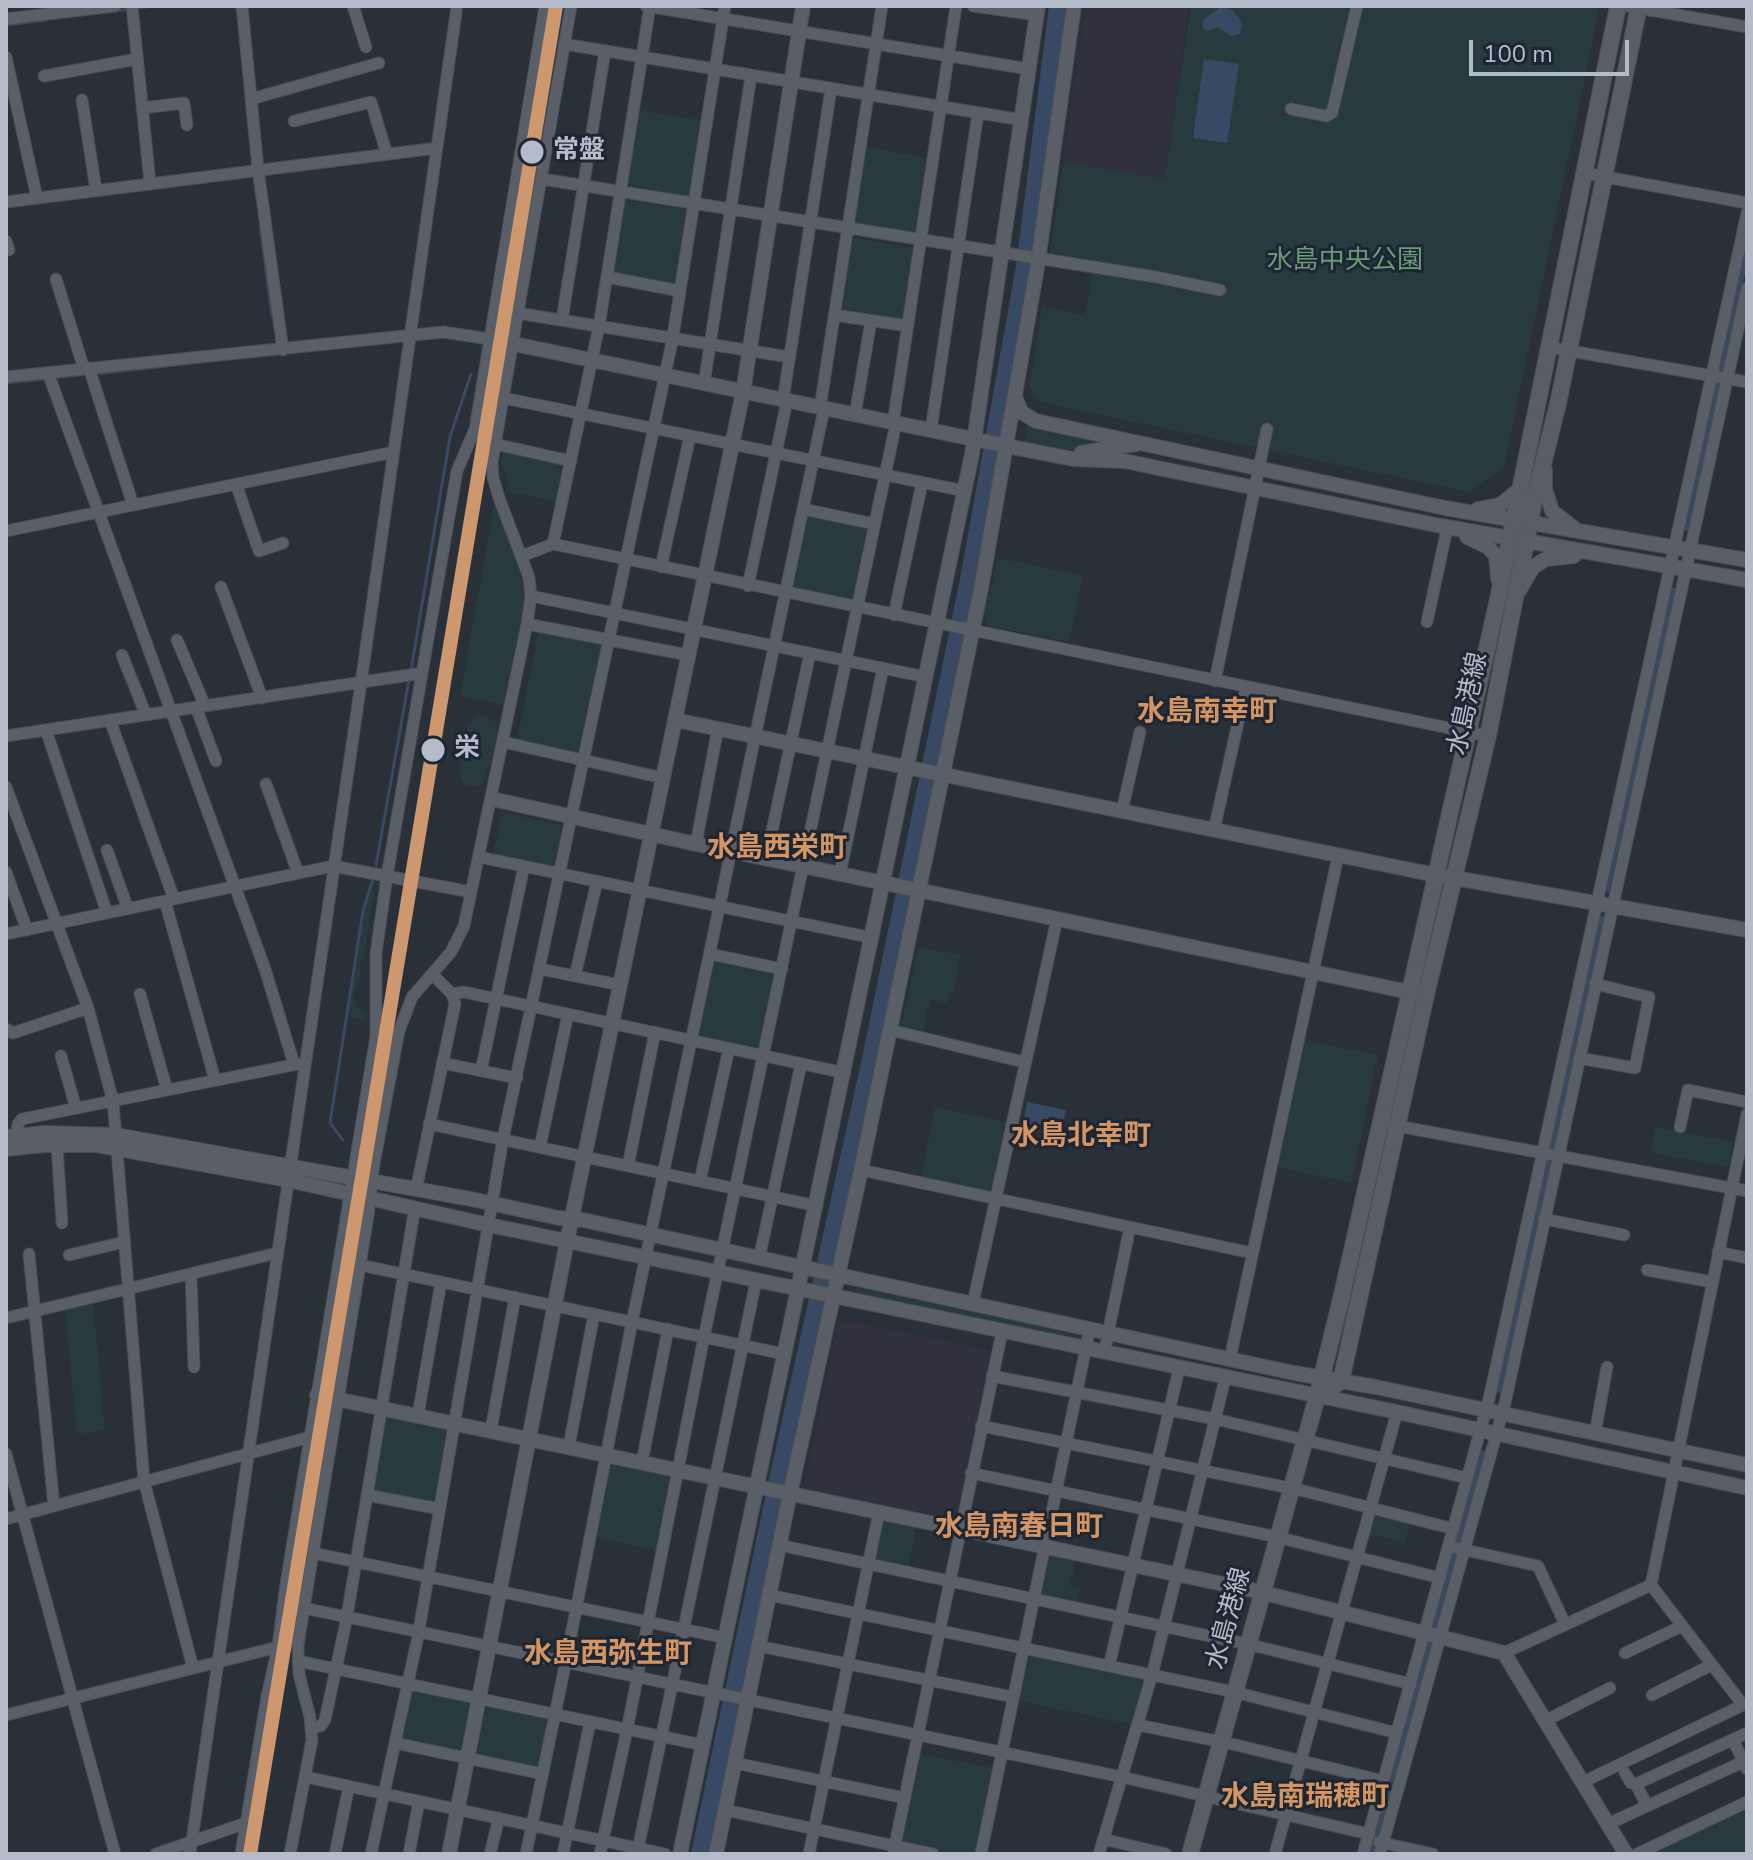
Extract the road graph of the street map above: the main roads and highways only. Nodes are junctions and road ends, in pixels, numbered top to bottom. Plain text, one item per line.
1 (1618, 6) edge
2 (1635, 7) edge
3 (1522, 522) junction
4 (1506, 601) junction
5 (1446, 876) junction
6 (1418, 993) junction
7 (1317, 1397) junction
8 (1190, 1854) edge

1 - 3 main road, 水島港線
2 - 3 main road, 水島港線
3 - 4 main road, 水島港線
4 - 5 main road, 水島港線
4 - 5 main road, 水島港線
5 - 6 main road, 水島港線
6 - 7 main road, 水島港線
6 - 7 main road, 水島港線
7 - 8 main road, 水島港線

